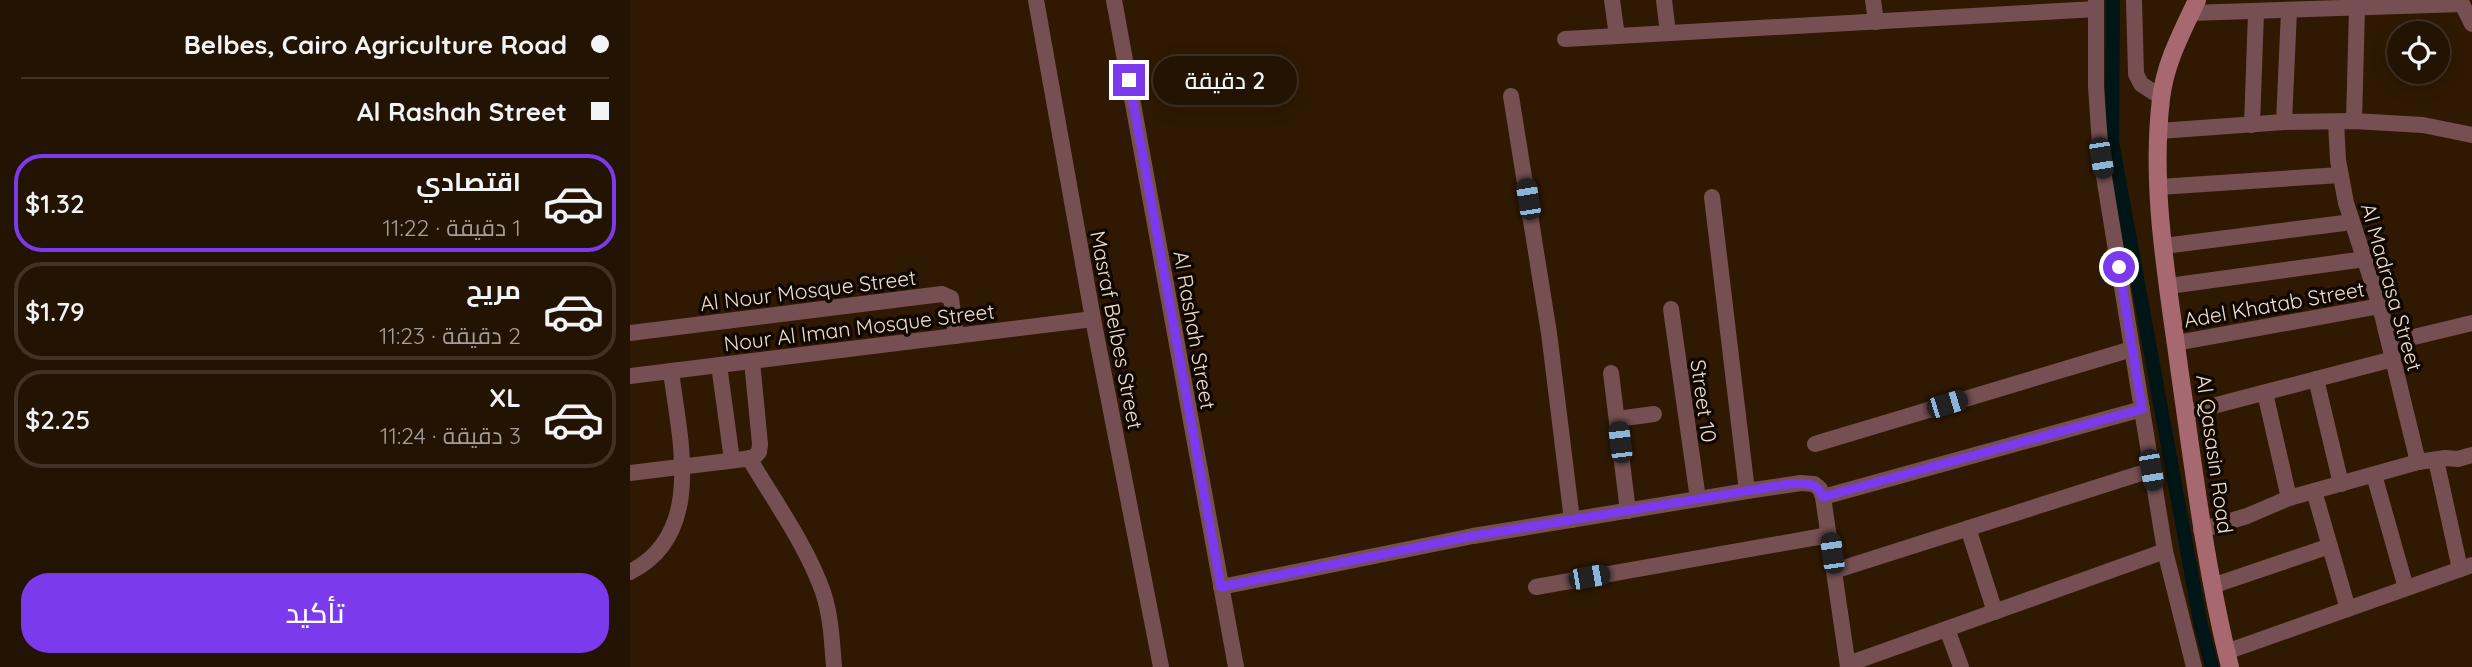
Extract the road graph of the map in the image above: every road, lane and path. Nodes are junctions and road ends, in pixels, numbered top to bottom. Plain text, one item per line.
1 (1036, 0) edge
2 (1114, 0) edge
3 (1612, 0) edge
4 (1664, 0) edge
5 (1873, 0) edge
6 (2134, 0) edge
7 (2461, 2) edge
8 (2096, 5) edge
9 (2194, 6) edge
10 (2357, 8) junction
11 (2288, 11) junction
12 (2256, 12) junction
13 (1876, 22) junction
14 (2472, 24) edge
15 (1668, 33) junction
16 (1617, 36) junction
17 (1565, 39) dead end
18 (1511, 96) dead end
19 (2161, 97) junction
20 (2354, 121) junction
21 (2284, 122) junction
22 (2336, 122) junction
23 (2252, 125) junction
24 (2159, 131) junction
25 (2472, 135) edge
26 (2340, 175) junction
27 (2159, 187) junction
28 (1712, 197) dead end
29 (2352, 222) junction
30 (2164, 246) junction
31 (2365, 259) junction
32 (2169, 286) junction
33 (2380, 306) junction
34 (1671, 309) dead end
35 (1093, 319) junction
36 (2472, 324) edge
37 (630, 333) edge
38 (957, 336) junction
39 (2176, 343) junction
40 (2132, 349) junction
41 (2391, 351) junction
42 (751, 361) junction
43 (719, 365) junction
44 (671, 371) junction
45 (1611, 373) dead end
46 (630, 376) edge
47 (2316, 379) junction
48 (2265, 393) junction
49 (2142, 409) junction
50 (2186, 413) junction
51 (1654, 414) dead end
52 (1617, 419) junction
53 (1815, 444) dead end
54 (2472, 455) edge
55 (749, 458) junction
56 (732, 460) junction
57 (2436, 460) junction
58 (2418, 462) junction
59 (683, 466) junction
60 (630, 467) edge
61 (2151, 470) junction
62 (630, 473) edge
63 (2374, 475) junction
64 (2341, 484) junction
65 (1747, 491) junction
66 (2314, 491) junction
67 (1823, 497) junction
68 (2289, 498) junction
69 (1698, 499) junction
70 (1628, 511) junction
71 (1572, 520) junction
72 (1968, 528) junction
73 (2201, 530) junction
74 (1829, 535) junction
75 (2330, 546) junction
76 (2165, 551) junction
77 (2466, 567) edge
78 (630, 572) edge
79 (1834, 572) junction
80 (2213, 586) junction
81 (1221, 587) junction
82 (1536, 587) dead end
83 (2406, 588) junction
84 (2348, 609) junction
85 (1995, 612) junction
86 (1947, 629) junction
87 (2228, 660) edge
88 (1848, 666) edge
89 (834, 667) edge
90 (1161, 667) edge
91 (1236, 667) edge
92 (1961, 667) edge
93 (2194, 667) edge

1 - 35 street, Masraf Belbes Street
2 - 81 street, Al Rashah Street
3 - 16 street
4 - 15 street
5 - 13 street
6 - 19 street
7 - 10 street
7 - 14 street
8 - 13 street
8 - 40 street
9 - 12 street
9 - 19 street, Al Qasasin Road
10 - 11 street
10 - 20 street
11 - 12 street
11 - 21 street
12 - 23 street
13 - 15 street
15 - 16 street
16 - 17 street
18 - 71 street
19 - 24 street, Al Qasasin Road
20 - 22 street
20 - 25 street
21 - 22 street
21 - 23 street
22 - 26 street, Al Madrasa Street
23 - 24 street
24 - 27 street, Al Qasasin Road
26 - 27 street
26 - 29 street, Al Madrasa Street
27 - 30 street, Al Qasasin Road
28 - 65 street
29 - 30 street
29 - 31 street, Al Madrasa Street
30 - 32 street, Al Qasasin Road
31 - 32 street
31 - 33 street, Al Madrasa Street
32 - 39 street, Al Qasasin Road
33 - 39 street, Adel Khatab Street
33 - 41 street, Al Madrasa Street
34 - 69 street, Street 10
35 - 38 street, Nour Al Iman Mosque Street
35 - 90 street, Masraf Belbes Street
36 - 41 street
37 - 38 street, Al Nour Mosque Street
38 - 42 street, Nour Al Iman Mosque Street
39 - 50 street, Al Qasasin Road
40 - 49 street
40 - 53 street
41 - 47 street
41 - 58 street, Al Madrasa Street
42 - 43 street, Nour Al Iman Mosque Street
42 - 55 street
43 - 44 street, Nour Al Iman Mosque Street
43 - 56 street
44 - 46 street, Nour Al Iman Mosque Street
44 - 59 street
45 - 52 street
47 - 48 street
47 - 64 street
48 - 50 street
48 - 68 street
49 - 61 street
49 - 67 street
50 - 73 street, Al Qasasin Road
51 - 52 street
52 - 70 street
54 - 57 street
55 - 56 street
55 - 89 street
56 - 59 street
57 - 58 street
57 - 77 street
58 - 63 street
59 - 62 street
59 - 78 street
60 - 62 street
61 - 72 street
61 - 76 street
63 - 64 street
63 - 83 street
64 - 66 street
65 - 67 street
65 - 69 street
66 - 68 street
66 - 75 street
67 - 74 street
68 - 73 street
69 - 70 street
70 - 71 street
71 - 81 street
72 - 79 street
72 - 85 street
73 - 80 street, Al Qasasin Road
74 - 79 street
74 - 82 street
75 - 80 street
75 - 84 street
76 - 85 street
76 - 93 street
77 - 83 street
79 - 88 street
80 - 87 street, Al Qasasin Road
81 - 91 street, Al Rashah Street
83 - 84 street
84 - 87 street
85 - 86 street
86 - 88 street
86 - 92 street

